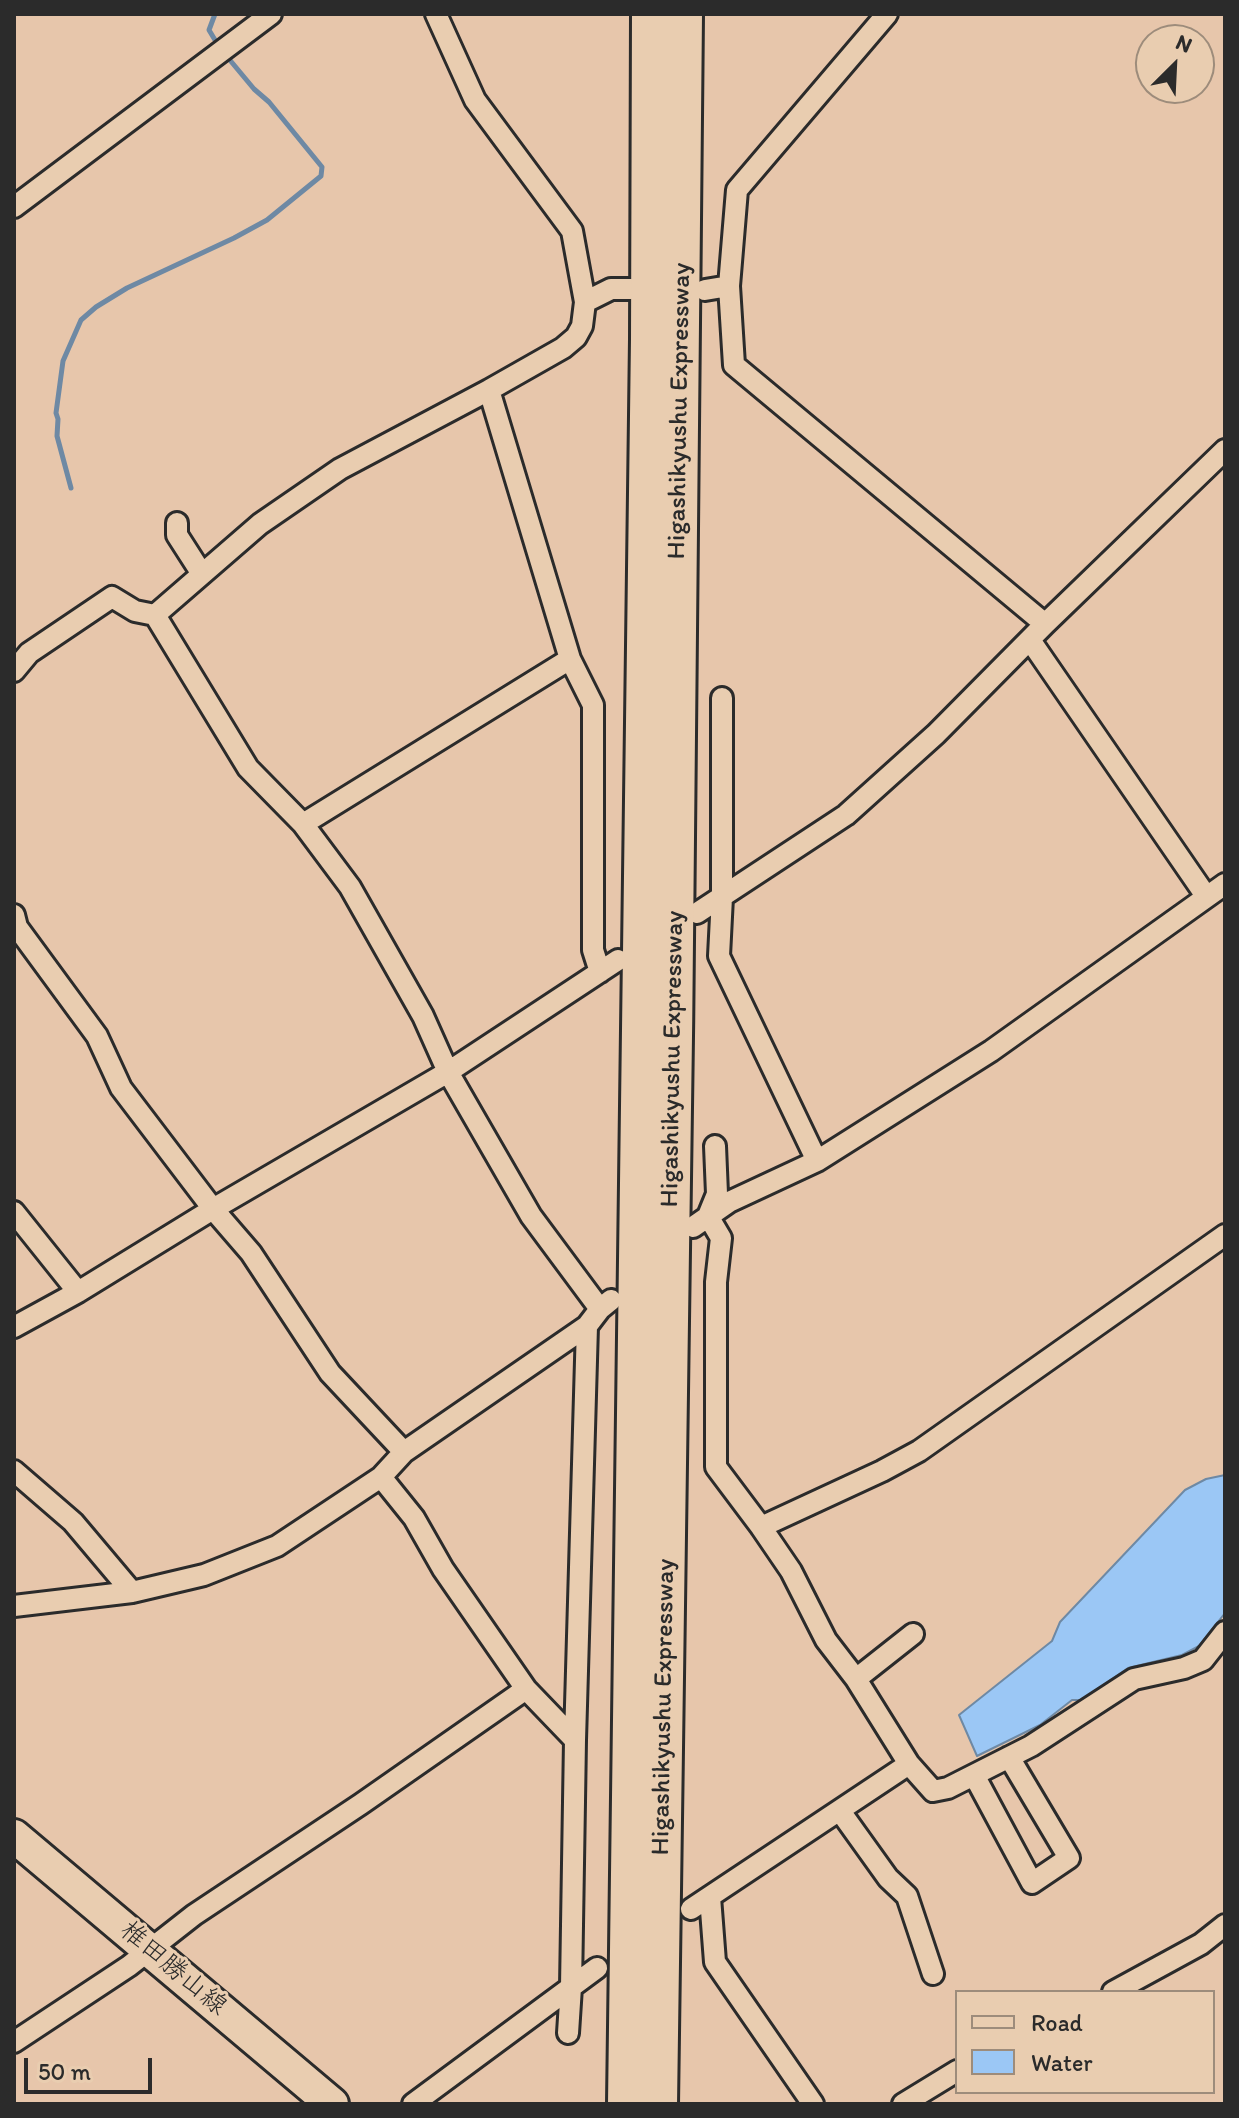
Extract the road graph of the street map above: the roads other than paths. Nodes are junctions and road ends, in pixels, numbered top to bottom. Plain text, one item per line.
1 (271, 14) edge
2 (436, 14) edge
3 (651, 14) edge
4 (683, 14) edge
5 (887, 14) edge
6 (14, 207) edge
7 (729, 286) junction
8 (631, 289) dead end
9 (705, 290) dead end
10 (585, 302) junction
11 (489, 390) junction
12 (1225, 450) edge
13 (177, 523) dead end
14 (202, 574) junction
15 (155, 615) junction
16 (1045, 624) junction
17 (1030, 640) junction
18 (570, 659) junction
19 (14, 671) edge
20 (722, 698) dead end
21 (303, 824) junction
22 (1225, 884) edge
23 (1206, 896) junction
24 (722, 897) junction
25 (697, 913) dead end
26 (14, 915) edge
27 (618, 960) dead end
28 (600, 972) junction
29 (448, 1072) junction
30 (715, 1146) dead end
31 (817, 1161) junction
32 (213, 1209) junction
33 (14, 1212) edge
34 (701, 1221) junction
35 (1225, 1235) edge
36 (78, 1292) junction
37 (587, 1326) junction
38 (14, 1327) edge
39 (404, 1452) junction
40 (14, 1471) edge
41 (381, 1477) junction
42 (761, 1527) junction
43 (132, 1592) junction
44 (14, 1606) edge
45 (1225, 1632) edge
46 (913, 1634) dead end
47 (856, 1679) junction
48 (526, 1689) junction
49 (575, 1740) junction
50 (1009, 1757) junction
51 (909, 1764) junction
52 (974, 1775) junction
53 (840, 1811) junction
54 (14, 1836) edge
55 (710, 1897) junction
56 (691, 1909) dead end
57 (1225, 1925) edge
58 (149, 1949) junction
59 (597, 1968) dead end
60 (933, 1974) dead end
61 (571, 1987) junction
62 (1117, 1990) edge
63 (568, 2033) dead end
64 (14, 2042) edge
65 (955, 2072) edge
66 (332, 2104) edge
67 (413, 2104) edge
68 (627, 2104) edge
69 (658, 2104) edge
70 (813, 2104) edge
71 (903, 2104) edge

1 - 6 street
2 - 10 street
3 - 68 highway, Higashikyushu Expressway
4 - 69 highway, Higashikyushu Expressway
5 - 7 street
7 - 9 street
7 - 16 street
8 - 10 street
10 - 11 street
11 - 14 street
11 - 18 street
12 - 16 street
13 - 14 street
14 - 15 street
15 - 19 street
15 - 21 street
16 - 17 street
17 - 23 street
17 - 24 street
18 - 21 street
18 - 28 street
20 - 24 street
21 - 29 street
22 - 23 street
23 - 31 street
24 - 25 street
24 - 31 street
26 - 32 street
27 - 28 street
28 - 29 street
29 - 32 street
29 - 37 street
30 - 34 street
31 - 34 street
32 - 36 street
32 - 39 street
33 - 36 street
34 - 42 street
35 - 42 street
36 - 38 street
37 - 39 street
37 - 49 street
39 - 41 street
40 - 43 street
41 - 43 street
41 - 48 street
42 - 47 street
43 - 44 street
45 - 50 street
46 - 47 street
47 - 51 street
48 - 49 street
48 - 58 street
49 - 61 street
50 - 52 street
50 - 52 street
51 - 52 street
51 - 53 street
53 - 55 street
53 - 60 street
54 - 58 main road, 椎田勝山線
55 - 56 street
55 - 70 street
57 - 62 street
58 - 64 street
58 - 66 main road, 椎田勝山線
59 - 61 street
61 - 63 street
61 - 67 street
65 - 71 street

